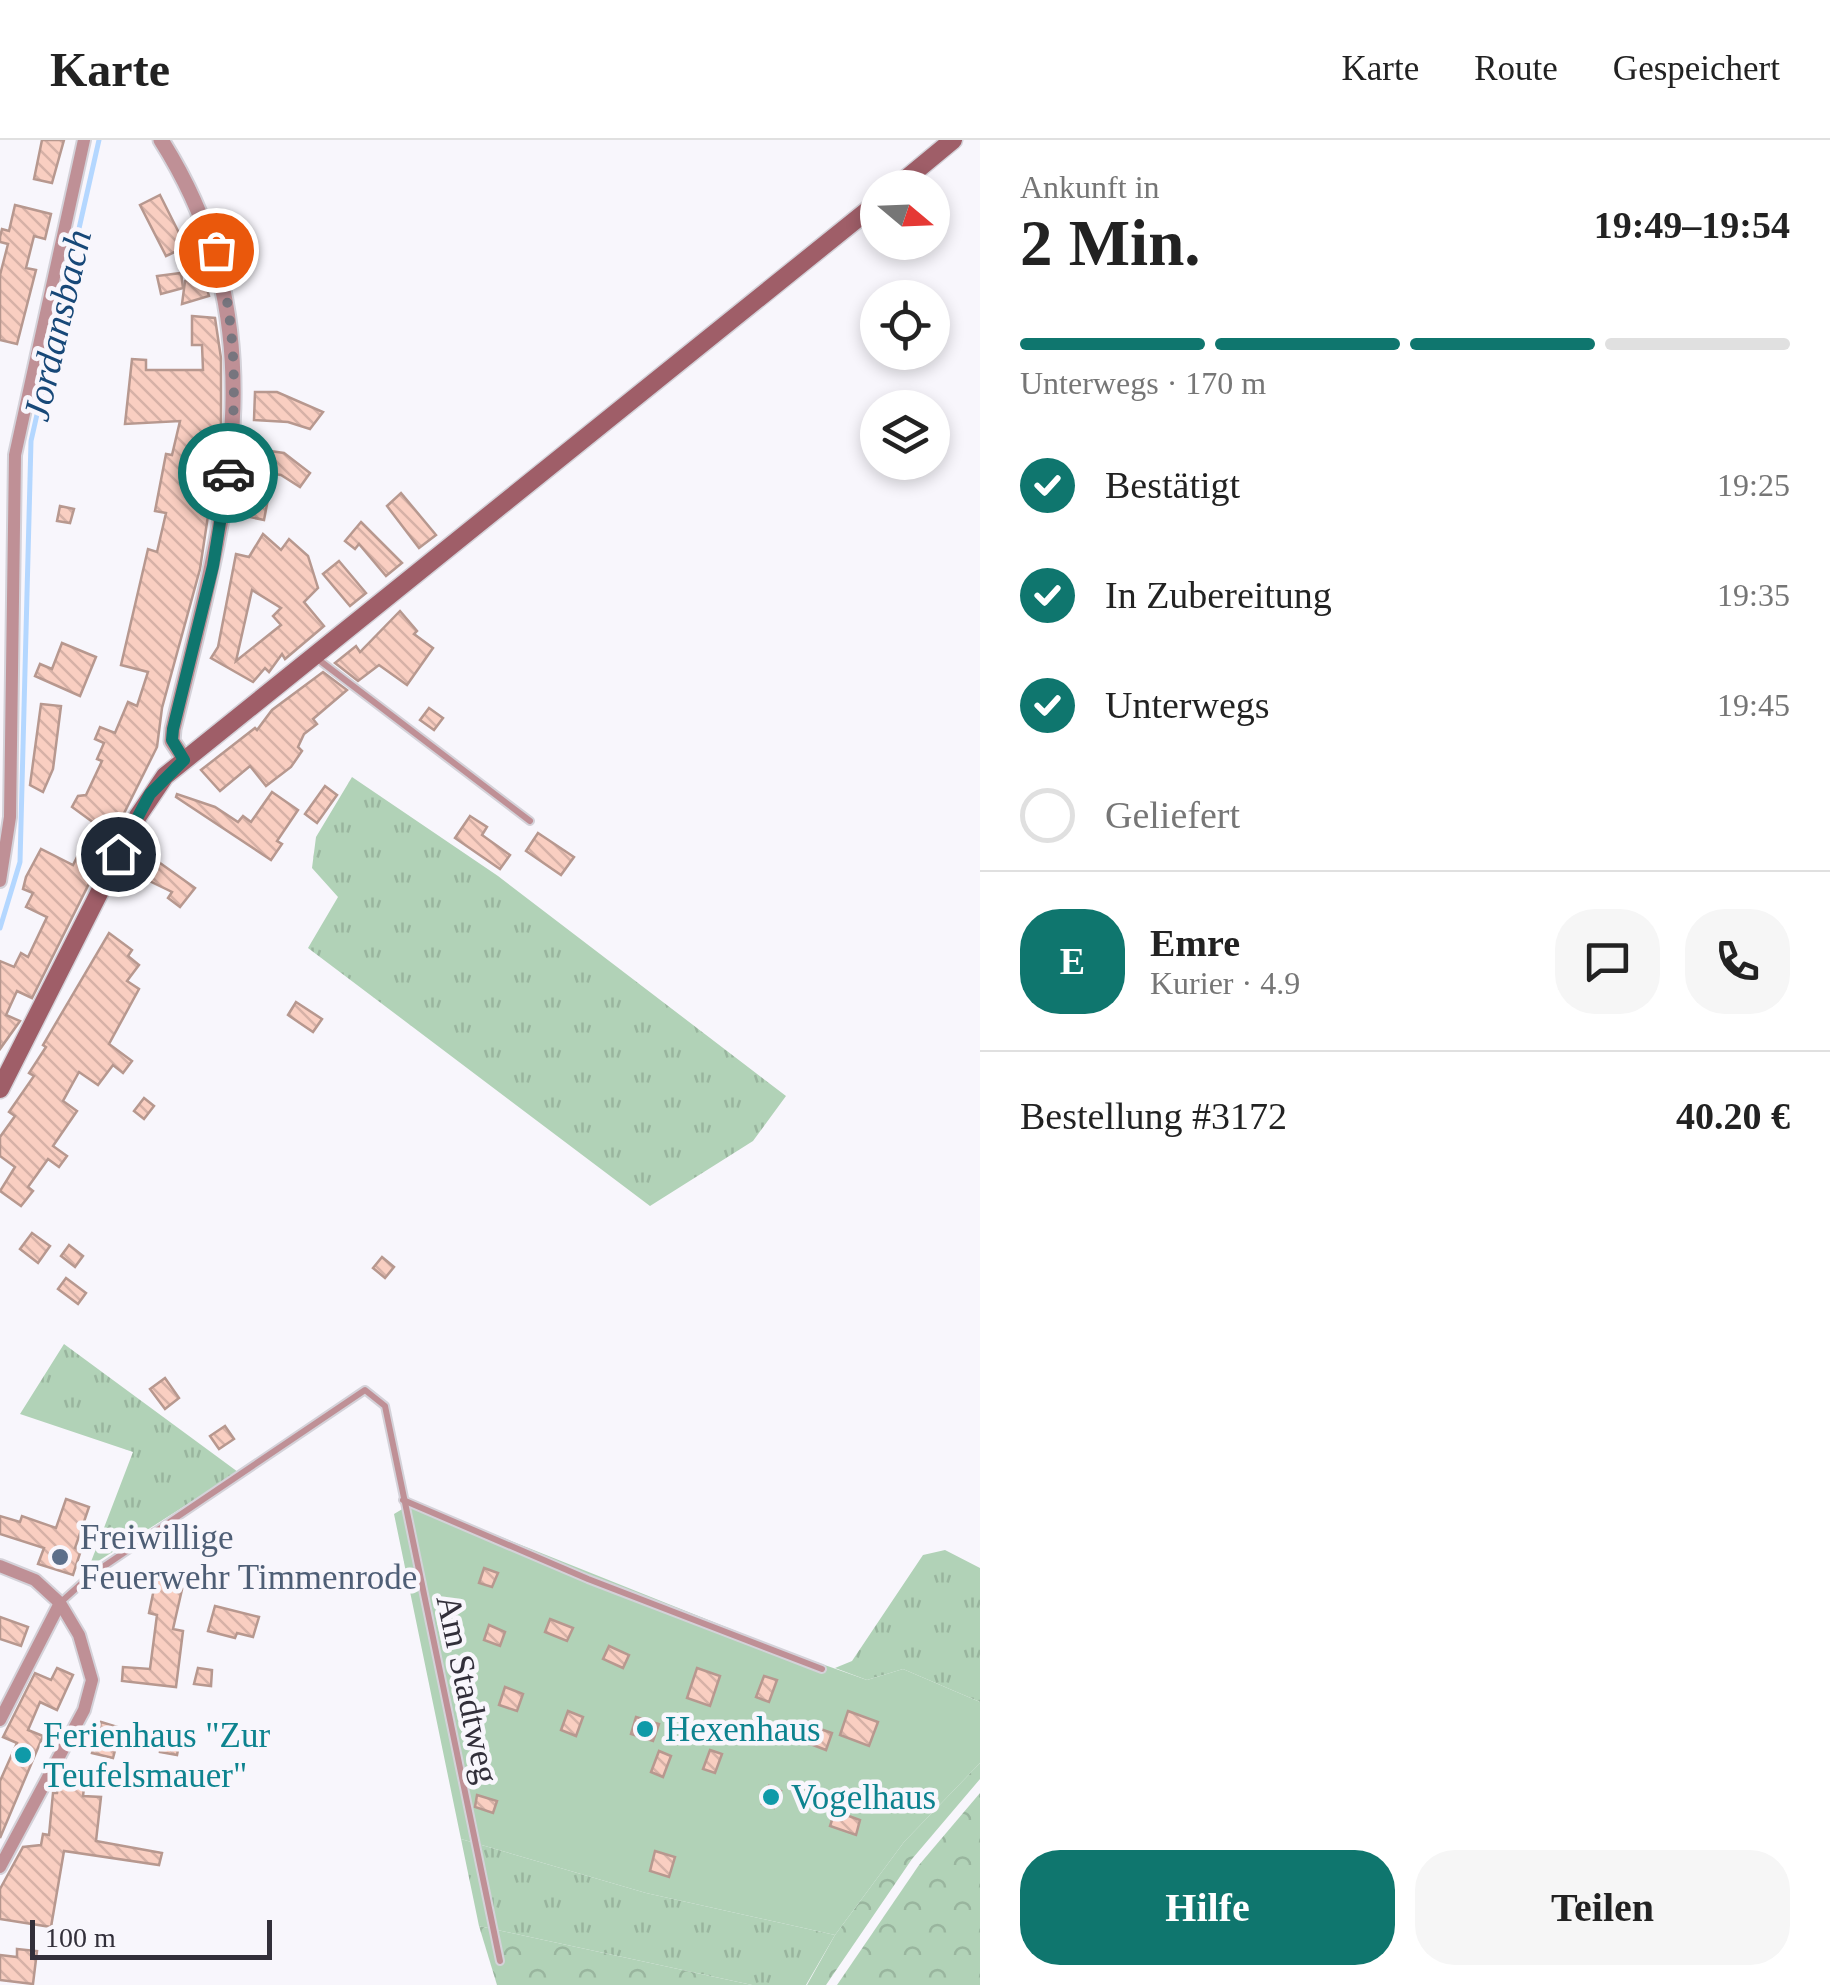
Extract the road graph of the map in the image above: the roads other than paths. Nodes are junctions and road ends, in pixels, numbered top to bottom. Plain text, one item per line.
1 (84, 140) edge
2 (162, 140) edge
3 (952, 140) edge
4 (916, 170) edge
5 (860, 216) edge
6 (314, 656) junction
7 (184, 760) junction
8 (530, 821) dead end
9 (0, 881) edge
10 (0, 1089) edge
11 (402, 1500) junction
12 (0, 1566) edge
13 (60, 1603) junction
14 (822, 1669) dead end
15 (0, 1720) edge
16 (0, 1867) edge
17 (500, 1961) dead end

1 - 9 street
2 - 7 street
3 - 4 main road
5 - 6 main road
6 - 7 main road
6 - 8 lane
7 - 10 main road
11 - 13 lane, Am Stadtweg
11 - 14 lane
11 - 17 lane, Am Stadtweg
12 - 13 street
13 - 15 street
13 - 16 street

